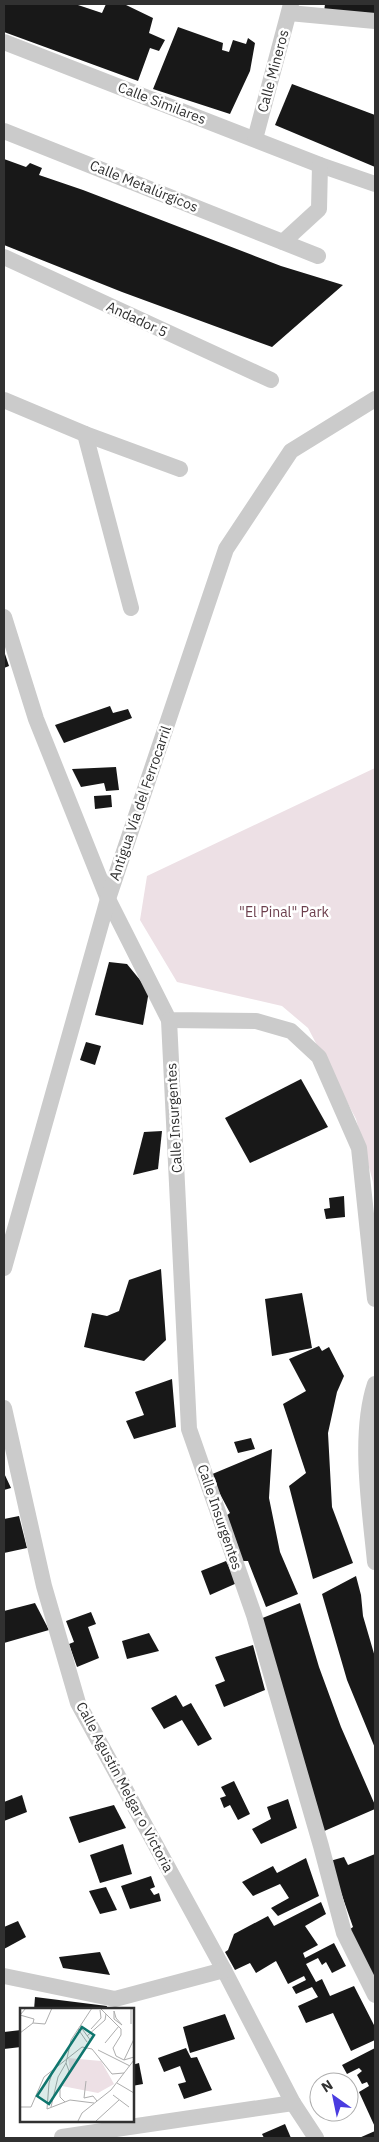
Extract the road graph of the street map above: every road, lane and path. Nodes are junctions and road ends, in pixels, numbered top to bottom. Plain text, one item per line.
1 (290, 8) edge
2 (375, 21) edge
3 (4, 42) edge
4 (4, 131) edge
5 (254, 139) junction
6 (320, 165) junction
7 (375, 184) edge
8 (283, 242) junction
9 (318, 256) dead end
10 (4, 257) edge
11 (271, 380) dead end
12 (375, 399) edge
13 (4, 400) edge
14 (85, 434) junction
15 (180, 469) dead end
16 (131, 608) dead end
17 (4, 617) edge
18 (108, 898) junction
19 (169, 1020) junction
20 (4, 1268) edge
21 (375, 1299) edge
22 (375, 1384) edge
23 (4, 1408) edge
24 (375, 1562) edge
25 (224, 1970) junction
26 (4, 1976) edge
27 (375, 1995) edge
28 (293, 2103) junction
29 (62, 2137) dead end
30 (316, 2138) edge

1 - 2 street
1 - 5 street, Calle Mineros
3 - 5 street, Calle Similares
4 - 8 street, Calle Metalúrgicos
5 - 6 street, Calle Similares
6 - 7 street, Calle Similares
6 - 8 street
8 - 9 street, Calle Metalúrgicos
10 - 11 street, Andador 5
12 - 18 street, Antigua Vía del Ferrocarril
13 - 14 street
14 - 15 street
14 - 16 street
17 - 18 street
18 - 19 street
18 - 20 street, Antigua Vía del Ferrocarril
19 - 21 street
19 - 27 street, Calle Insurgentes
22 - 24 street
23 - 25 street, Calle Agustín Melgar o Victoria
25 - 26 street
25 - 28 street, Calle Agustín Melgar o Victoria
28 - 29 street
28 - 30 street, Calle Agustín Melgar o Victoria

